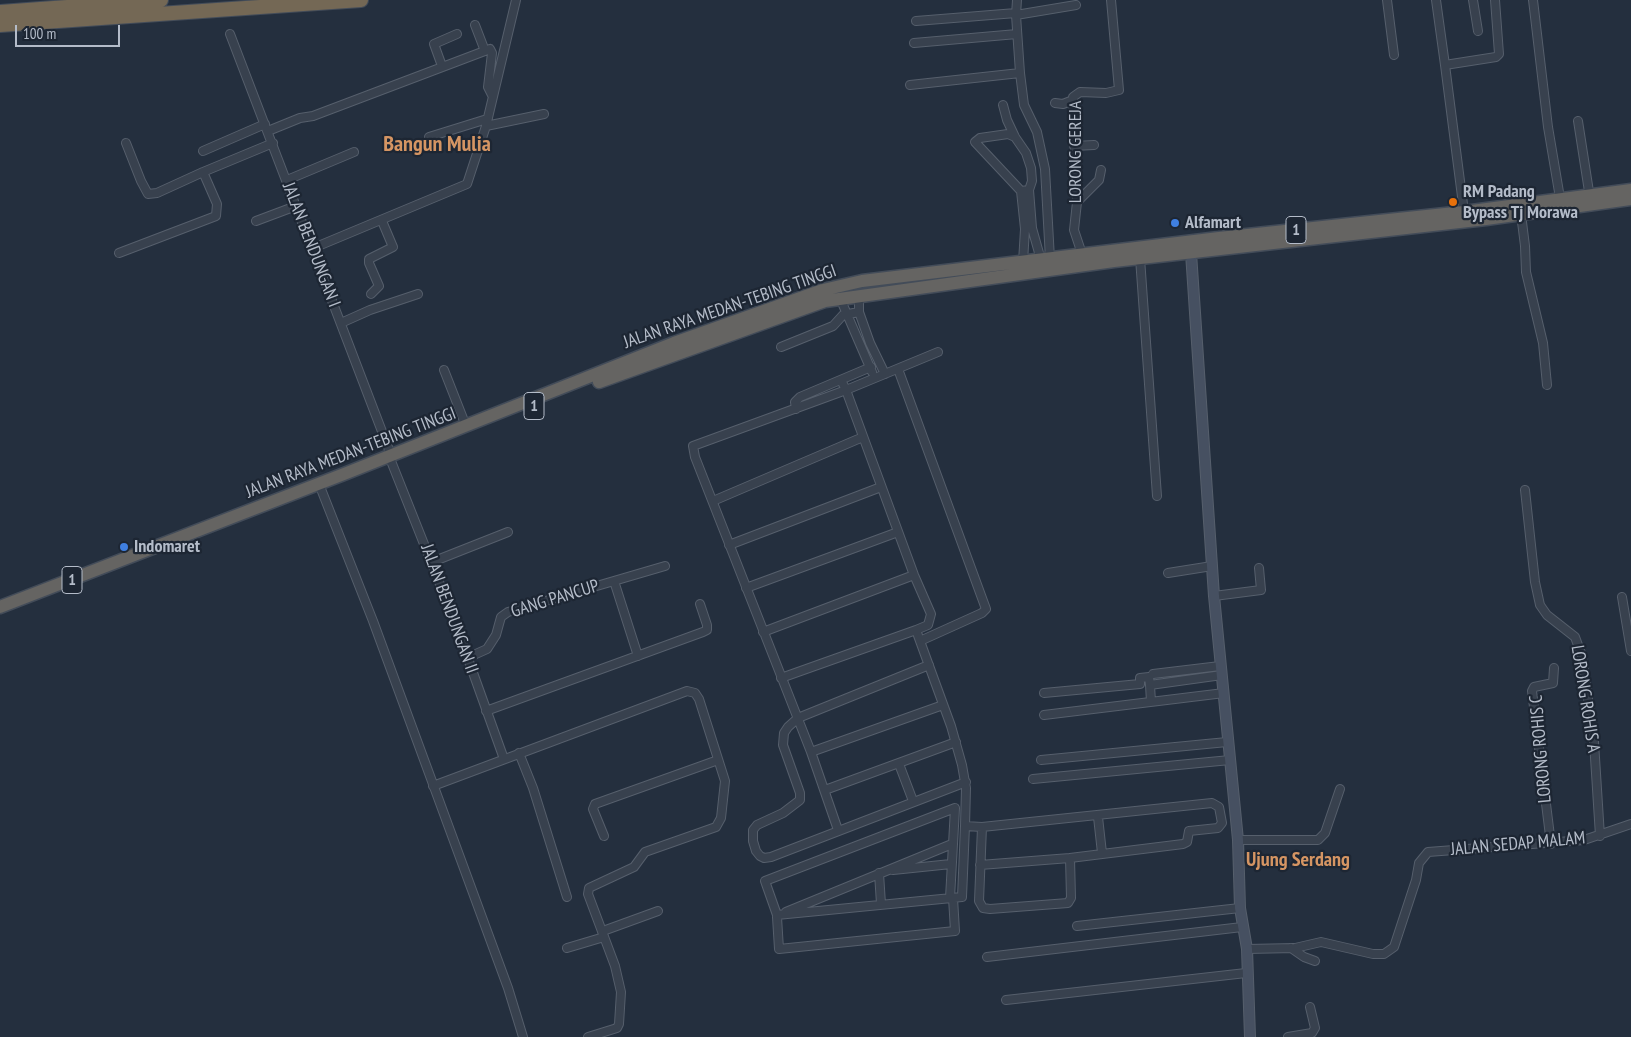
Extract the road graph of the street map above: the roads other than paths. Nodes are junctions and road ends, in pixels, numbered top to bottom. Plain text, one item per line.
1 (161, 0) edge
2 (361, 0) edge
3 (1017, 0) edge
4 (1111, 0) edge
5 (1387, 0) edge
6 (1436, 0) edge
7 (1473, 0) edge
8 (1495, 0) edge
9 (1533, 0) edge
10 (515, 3) edge
11 (1076, 5) dead end
12 (0, 12) edge
13 (1016, 14) junction
14 (916, 21) dead end
15 (0, 25) edge
16 (475, 25) dead end
17 (1478, 31) dead end
18 (230, 34) dead end
19 (457, 34) dead end
20 (1017, 34) junction
21 (914, 43) dead end
22 (484, 51) junction
23 (1394, 54) dead end
24 (1445, 65) junction
25 (442, 66) junction
26 (1020, 74) junction
27 (910, 85) dead end
28 (492, 95) junction
29 (1073, 100) junction
30 (1054, 104) dead end
31 (1003, 106) dead end
32 (544, 114) dead end
33 (1578, 121) dead end
34 (486, 122) junction
35 (266, 127) junction
36 (429, 137) dead end
37 (1015, 137) junction
38 (272, 142) junction
39 (126, 143) dead end
40 (1094, 145) dead end
41 (1074, 146) junction
42 (203, 151) dead end
43 (354, 152) dead end
44 (1101, 170) dead end
45 (203, 172) junction
46 (287, 180) junction
47 (1631, 190) edge
48 (1025, 191) junction
49 (1560, 198) junction
50 (1590, 199) junction
51 (1631, 199) edge
52 (1077, 202) junction
53 (296, 206) junction
54 (1464, 212) junction
55 (1521, 214) junction
56 (256, 220) dead end
57 (382, 220) junction
58 (1029, 229) junction
59 (311, 249) junction
60 (119, 253) dead end
61 (1190, 253) junction
62 (1082, 254) junction
63 (1140, 258) junction
64 (1046, 259) junction
65 (1023, 262) junction
66 (986, 273) junction
67 (372, 294) dead end
68 (418, 294) dead end
69 (859, 295) junction
70 (840, 298) junction
71 (860, 312) junction
72 (848, 314) junction
73 (341, 324) junction
74 (781, 347) dead end
75 (938, 352) dead end
76 (870, 368) junction
77 (898, 368) junction
78 (444, 370) dead end
79 (884, 374) junction
80 (875, 378) junction
81 (841, 380) junction
82 (1547, 385) dead end
83 (846, 390) junction
84 (796, 409) junction
85 (466, 426) junction
86 (863, 437) junction
87 (391, 458) junction
88 (881, 487) junction
89 (321, 489) junction
90 (1525, 490) dead end
91 (1157, 496) dead end
92 (713, 501) junction
93 (508, 532) dead end
94 (898, 532) junction
95 (729, 545) junction
96 (432, 562) junction
97 (665, 566) dead end
98 (1212, 566) junction
99 (1259, 568) dead end
100 (1168, 573) dead end
101 (914, 575) junction
102 (614, 581) junction
103 (746, 588) junction
104 (1214, 596) junction
105 (1622, 597) dead end
106 (700, 604) dead end
107 (0, 607) edge
108 (0, 616) edge
109 (916, 630) junction
110 (764, 632) junction
111 (920, 641) junction
112 (1631, 651) edge
113 (638, 656) junction
114 (467, 658) junction
115 (929, 665) junction
116 (1554, 668) dead end
117 (1221, 670) junction
118 (1153, 674) dead end
119 (781, 678) junction
120 (1150, 684) junction
121 (1044, 693) dead end
122 (1224, 693) junction
123 (1151, 702) junction
124 (943, 705) junction
125 (486, 711) junction
126 (1044, 715) dead end
127 (798, 718) junction
128 (956, 742) junction
129 (1227, 742) junction
130 (811, 752) junction
131 (519, 753) junction
132 (504, 759) junction
133 (718, 760) junction
134 (1041, 760) dead end
135 (1230, 760) junction
136 (899, 764) junction
137 (1033, 778) dead end
138 (966, 785) junction
139 (433, 786) junction
140 (1340, 789) dead end
141 (825, 790) junction
142 (913, 801) junction
143 (1098, 817) junction
144 (1631, 824) edge
145 (966, 826) junction
146 (979, 828) junction
147 (838, 830) junction
148 (604, 836) dead end
149 (1600, 836) junction
150 (1238, 840) junction
151 (952, 844) junction
152 (1551, 844) junction
153 (1102, 853) junction
154 (1070, 858) junction
155 (951, 864) junction
156 (980, 865) junction
157 (881, 872) junction
158 (567, 897) dead end
159 (951, 898) junction
160 (881, 904) junction
161 (1240, 908) junction
162 (658, 911) dead end
163 (777, 916) junction
164 (1077, 926) dead end
165 (1242, 927) junction
166 (604, 934) junction
167 (567, 948) dead end
168 (1291, 948) junction
169 (1247, 950) junction
170 (987, 957) dead end
171 (1315, 961) dead end
172 (1246, 973) junction
173 (1006, 1000) dead end
174 (1310, 1007) dead end
175 (523, 1037) edge
176 (588, 1037) edge
177 (1250, 1037) edge
178 (1288, 1037) edge

1 - 12 highway
2 - 15 highway
3 - 13 street
4 - 29 street, LORONG GEREJA
5 - 23 street
6 - 24 street
7 - 17 street
8 - 24 street
9 - 49 street
10 - 28 street
11 - 13 street
13 - 14 street
13 - 20 street
16 - 22 street
18 - 35 street, JALAN BENDUNGAN I
19 - 25 street
20 - 21 street
20 - 26 street
22 - 25 street
22 - 28 street
24 - 54 street
25 - 35 street
26 - 27 street
26 - 64 street
28 - 34 street
29 - 30 street
29 - 41 street, LORONG GEREJA
31 - 37 street
32 - 34 street
33 - 50 street
34 - 36 street
34 - 57 street
35 - 38 street, JALAN BENDUNGAN I
35 - 42 street
37 - 48 street
37 - 48 street
38 - 45 street
38 - 46 street, JALAN BENDUNGAN I
39 - 45 street
40 - 41 street
41 - 52 street, LORONG GEREJA
43 - 46 street
44 - 52 street
45 - 60 street
46 - 53 street, JALAN BENDUNGAN I
47 - 50 highway, JALAN RAYA MEDAN-TEBING TINGGI / 1
48 - 58 street
49 - 50 highway, JALAN RAYA MEDAN-TEBING TINGGI / 1
49 - 54 highway, JALAN RAYA MEDAN-TEBING TINGGI / 1
50 - 51 highway, JALAN RAYA MEDAN-TEBING TINGGI / 1
50 - 55 highway, JALAN RAYA MEDAN-TEBING TINGGI / 1
52 - 62 street, LORONG GEREJA
53 - 56 street
53 - 59 street, JALAN BENDUNGAN I
54 - 62 highway, JALAN RAYA MEDAN-TEBING TINGGI / 1
55 - 61 highway, JALAN RAYA MEDAN-TEBING TINGGI / 1
55 - 82 street
57 - 59 street
57 - 67 street
58 - 64 street
58 - 65 street
59 - 73 street, JALAN BENDUNGAN I
61 - 63 highway, JALAN RAYA MEDAN-TEBING TINGGI / 1
61 - 98 main road
62 - 64 highway, JALAN RAYA MEDAN-TEBING TINGGI / 1
63 - 66 highway, JALAN RAYA MEDAN-TEBING TINGGI / 1
63 - 91 street
64 - 65 highway, JALAN RAYA MEDAN-TEBING TINGGI / 1
65 - 66 highway, JALAN RAYA MEDAN-TEBING TINGGI / 1
66 - 69 highway, JALAN RAYA MEDAN-TEBING TINGGI / 1
66 - 85 highway, JALAN RAYA MEDAN-TEBING TINGGI / 1
68 - 73 street
69 - 70 highway, JALAN RAYA MEDAN-TEBING TINGGI / 1
69 - 71 street
70 - 72 street
70 - 87 highway, JALAN RAYA MEDAN-TEBING TINGGI / 1
71 - 72 street
71 - 79 street
72 - 74 street
72 - 76 street
73 - 87 street, JALAN BENDUNGAN I
75 - 77 street
76 - 80 street
76 - 81 street
77 - 79 street
77 - 111 street
78 - 85 street
79 - 80 street
80 - 83 street
81 - 83 street
81 - 84 street
83 - 84 street
83 - 86 street
84 - 92 street
85 - 87 highway, JALAN RAYA MEDAN-TEBING TINGGI / 1
86 - 88 street
86 - 92 street
87 - 89 highway, JALAN RAYA MEDAN-TEBING TINGGI / 1
87 - 96 street, JALAN BENDUNGAN II
87 - 107 highway, JALAN RAYA MEDAN-TEBING TINGGI / 1
88 - 94 street
88 - 95 street
89 - 108 highway, JALAN RAYA MEDAN-TEBING TINGGI / 1
89 - 139 street
90 - 149 street, LORONG ROHIS A
92 - 95 street
93 - 96 street
94 - 101 street
94 - 103 street
95 - 103 street
96 - 114 street, JALAN BENDUNGAN II
97 - 102 street, GANG PANCUP
98 - 100 street
98 - 104 main road
99 - 104 street
101 - 109 street
101 - 110 street
102 - 113 street
102 - 114 street, GANG PANCUP
103 - 110 street
104 - 117 main road
105 - 112 street
106 - 113 street
109 - 111 street
109 - 119 street
110 - 119 street
111 - 115 street
113 - 125 street
114 - 125 street, JALAN BENDUNGAN II
115 - 124 street
115 - 127 street
116 - 152 street, LORONG ROHIS C
117 - 118 street
117 - 120 street
117 - 122 main road
119 - 127 street
120 - 121 street
120 - 123 street
122 - 123 street
122 - 129 main road
123 - 126 street
124 - 128 street
124 - 130 street
125 - 132 street, JALAN BENDUNGAN II
127 - 130 street
127 - 147 street
128 - 136 street
128 - 138 street
129 - 134 street
129 - 135 main road
130 - 141 street
131 - 132 street
131 - 133 street
131 - 158 street
132 - 139 street
133 - 148 street
133 - 166 street
135 - 137 street
135 - 150 main road
136 - 141 street
136 - 142 street
138 - 142 street
138 - 145 street
139 - 175 street
140 - 150 street
141 - 147 street
142 - 147 street
143 - 146 street
143 - 153 street
143 - 153 street
144 - 149 street, JALAN SEDAP MALAM
145 - 146 street
145 - 159 street
146 - 156 street
149 - 152 street, JALAN SEDAP MALAM
150 - 161 main road
151 - 155 street
151 - 157 street
151 - 163 street
152 - 168 street, JALAN SEDAP MALAM
153 - 154 street
154 - 156 street
154 - 156 street
155 - 157 street
155 - 159 street
157 - 160 street
157 - 163 street
159 - 160 street
159 - 163 street
160 - 163 street
161 - 164 street
161 - 165 main road
162 - 166 street
165 - 169 main road
165 - 170 street
166 - 167 street
166 - 176 street
168 - 169 street
168 - 171 street
169 - 172 main road
172 - 173 street
172 - 177 main road
174 - 178 street

